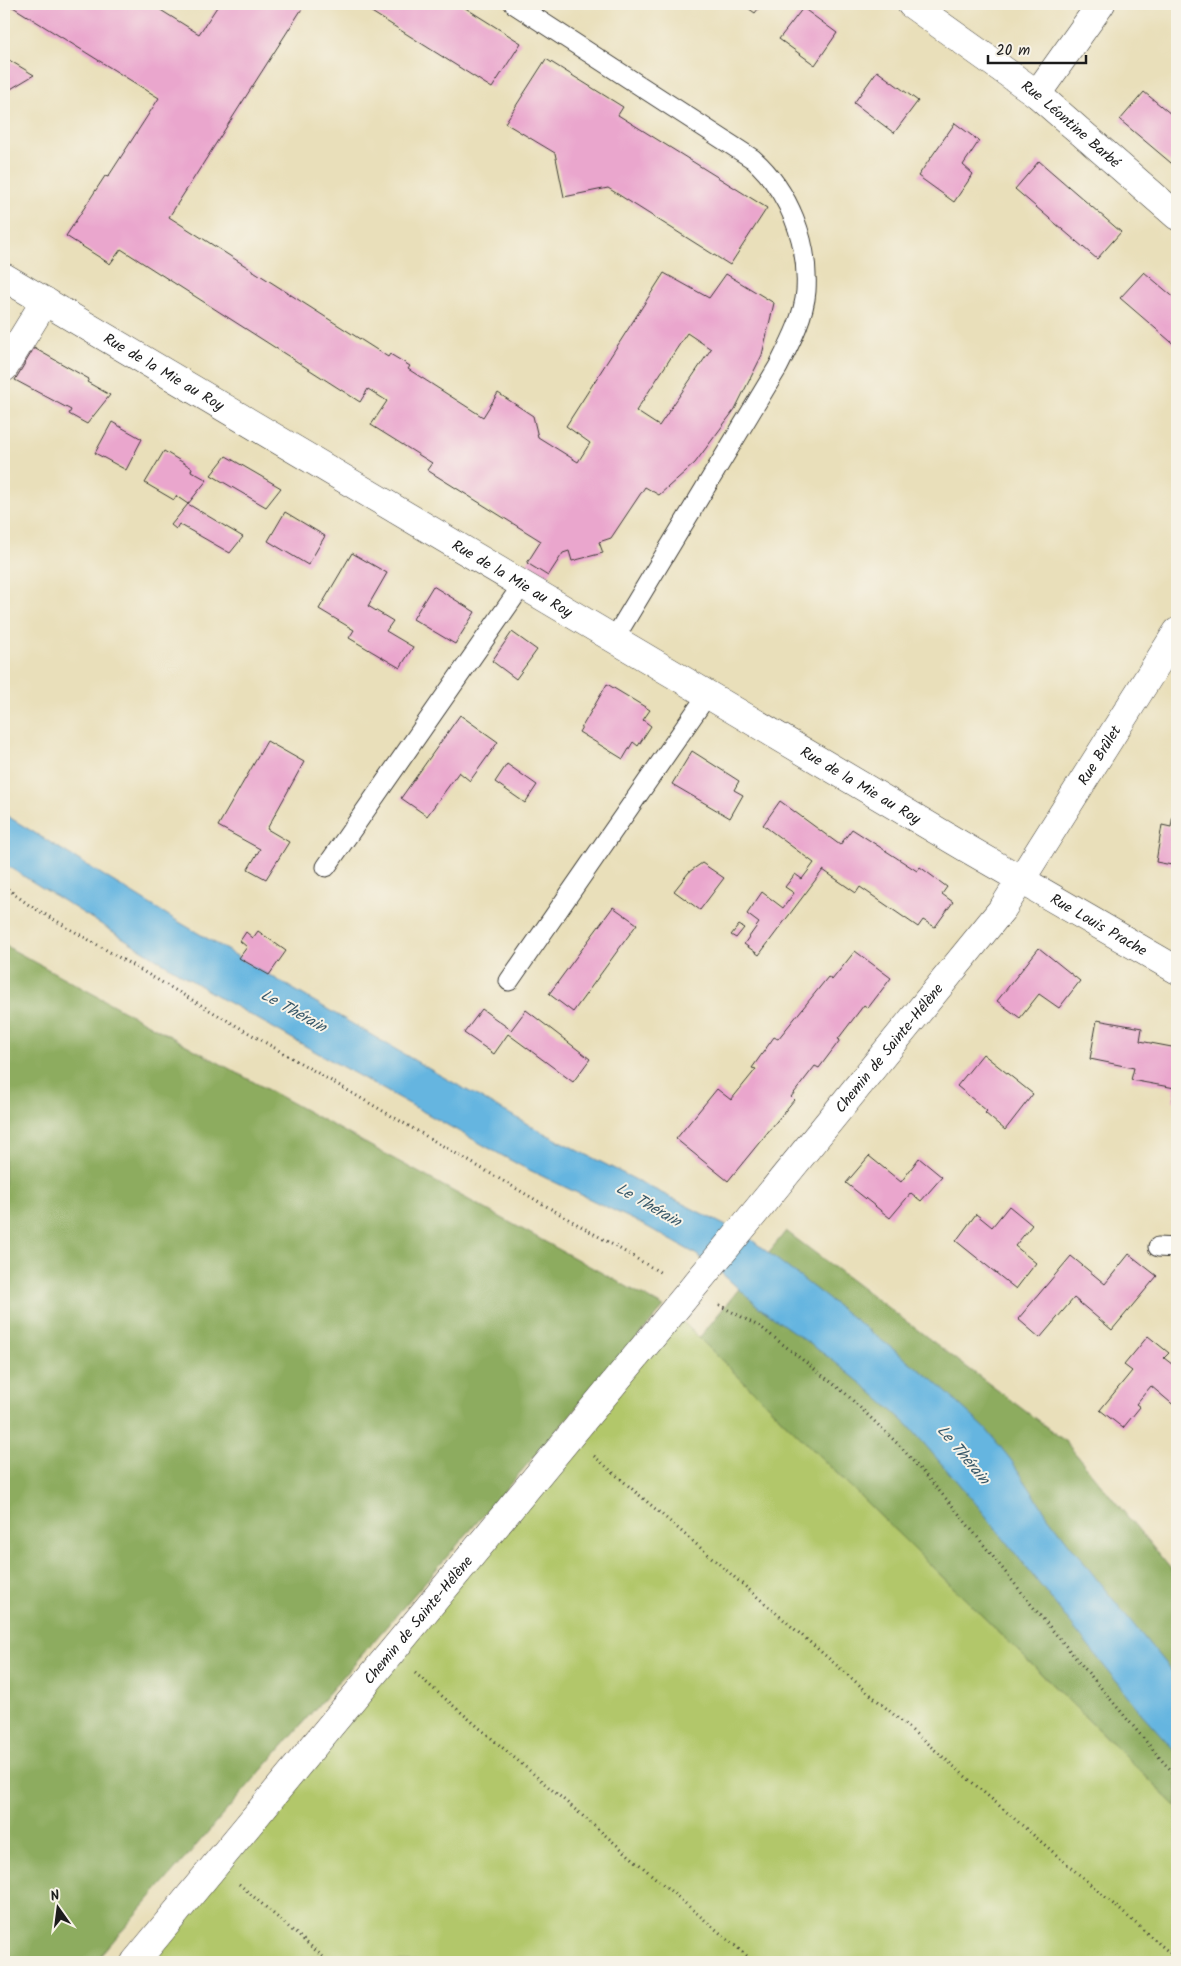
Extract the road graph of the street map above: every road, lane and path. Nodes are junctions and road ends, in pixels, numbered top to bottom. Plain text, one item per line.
1 (514, 4) edge
2 (911, 4) edge
3 (1101, 4) edge
4 (1037, 94) junction
5 (1177, 216) edge
6 (4, 277) edge
7 (45, 301) junction
8 (4, 368) edge
9 (523, 584) junction
10 (1177, 632) edge
11 (614, 639) junction
12 (708, 694) junction
13 (326, 867) dead end
14 (1022, 879) junction
15 (4, 886) edge
16 (1177, 970) edge
17 (509, 981) dead end
18 (1158, 1247) dead end
19 (1177, 1248) edge
20 (696, 1284) junction
21 (571, 1436) junction
22 (392, 1653) junction
23 (1177, 1776) edge
24 (216, 1865) junction
25 (1177, 1959) edge
26 (135, 1962) edge
27 (329, 1962) edge
28 (754, 1962) edge

1 - 11 lane
2 - 4 street, Rue Léontine Barbé
3 - 4 street
4 - 5 street, Rue Léontine Barbé
6 - 7 street, Rue de la Mie au Roy
7 - 8 street
7 - 9 street, Rue de la Mie au Roy
9 - 11 street, Rue de la Mie au Roy
9 - 13 lane
10 - 14 street, Rue Brûlet
11 - 12 street, Rue de la Mie au Roy
12 - 14 street, Rue de la Mie au Roy
12 - 17 lane
14 - 16 street, Rue Louis Prache
14 - 20 street, Chemin de Sainte-Hélène
15 - 20 path
18 - 19 lane
20 - 21 street, Chemin de Sainte-Hélène
20 - 23 path
21 - 22 street, Chemin de Sainte-Hélène
21 - 25 path
22 - 24 street, Chemin de Sainte-Hélène
22 - 28 path
24 - 26 street, Chemin de Sainte-Hélène
24 - 27 path

